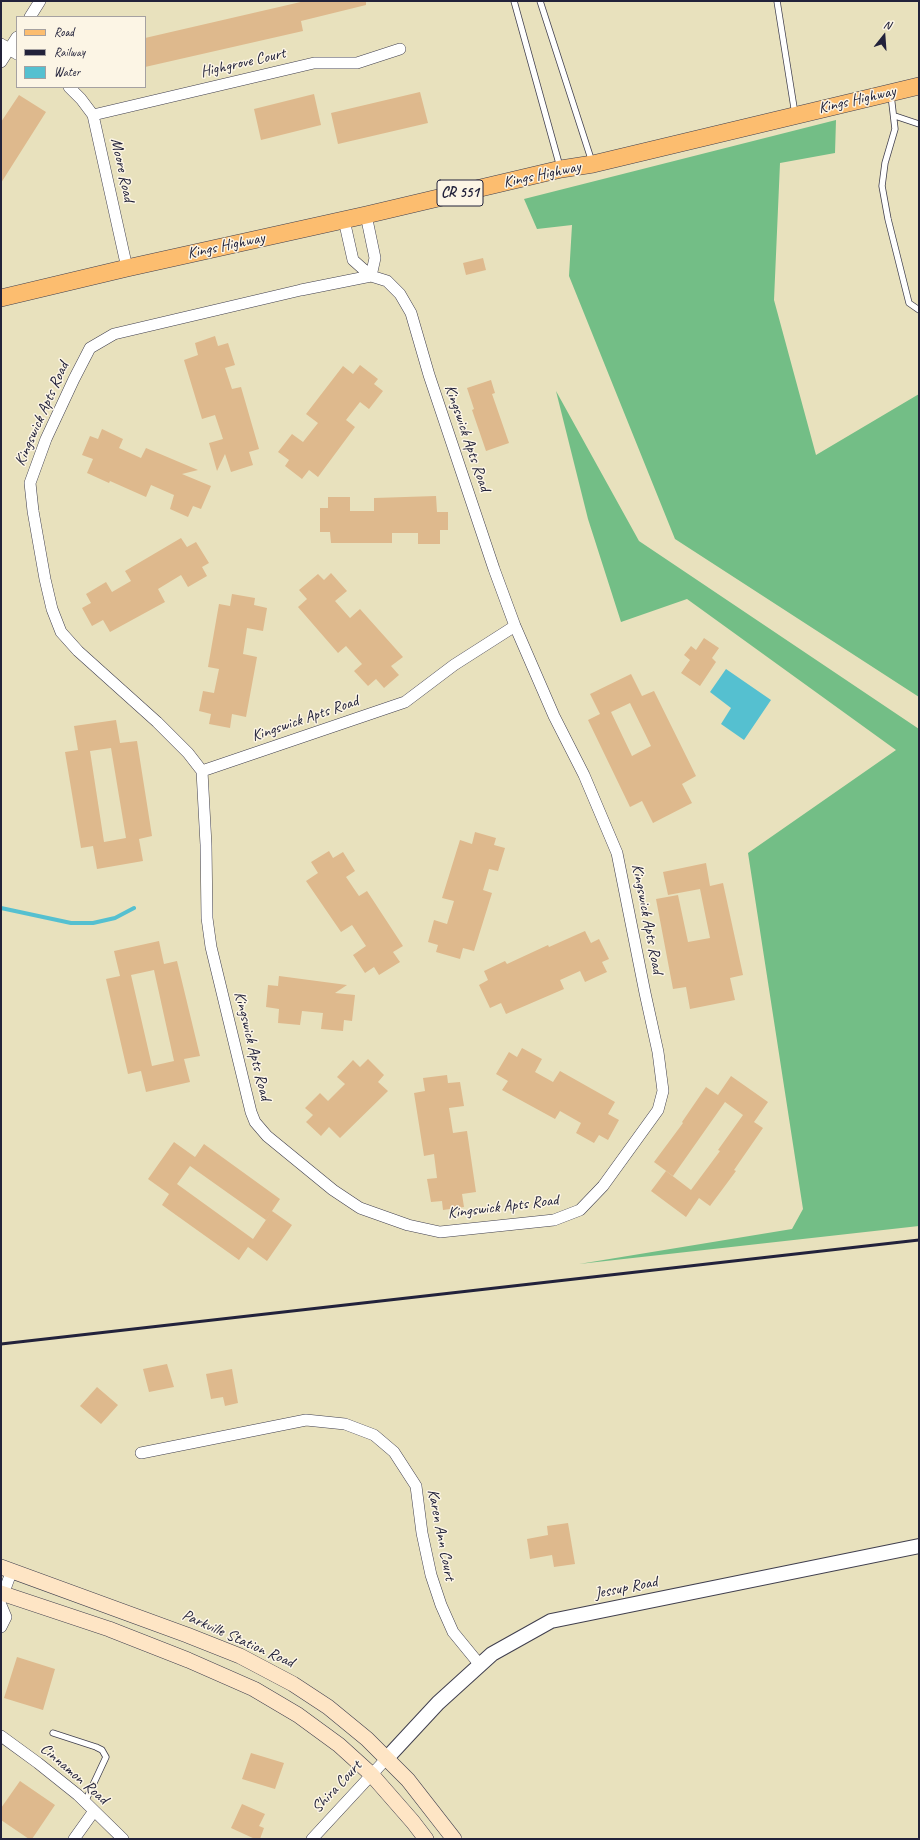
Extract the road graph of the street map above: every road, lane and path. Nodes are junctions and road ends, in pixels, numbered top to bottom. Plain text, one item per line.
1 (40, 1) edge
2 (514, 1) edge
3 (540, 1) edge
4 (777, 1) edge
5 (31, 16) edge
6 (16, 38) edge
7 (9, 49) edge
8 (400, 49) dead end
9 (1, 62) edge
10 (919, 86) edge
11 (70, 88) edge
12 (891, 92) junction
13 (93, 115) junction
14 (795, 115) junction
15 (895, 116) junction
16 (919, 124) edge
17 (593, 164) junction
18 (561, 169) junction
19 (366, 215) junction
20 (344, 220) junction
21 (127, 268) junction
22 (371, 276) junction
23 (1, 298) edge
24 (919, 310) edge
25 (515, 626) junction
26 (202, 771) junction
27 (141, 1452) dead end
28 (919, 1546) edge
29 (6, 1569) edge
30 (2, 1598) edge
31 (1, 1627) edge
32 (480, 1665) junction
33 (53, 1732) dead end
34 (1, 1736) edge
35 (387, 1758) junction
36 (371, 1774) junction
37 (85, 1803) junction
38 (94, 1811) junction
39 (74, 1839) edge
40 (123, 1839) edge
41 (312, 1839) edge
42 (426, 1839) edge
43 (454, 1839) edge

1 - 5 street
2 - 18 lane
3 - 17 lane
4 - 14 lane
6 - 7 street
7 - 9 street
8 - 13 street, Highgrove Court
10 - 12 main road, Kings Highway / CR 551
11 - 13 street, Moore Road
12 - 14 main road, Kings Highway / CR 551
12 - 15 lane
13 - 21 street, Moore Road
14 - 17 main road, Kings Highway / CR 551
15 - 16 lane
15 - 24 lane
17 - 18 main road, Kings Highway / CR 551
18 - 19 main road, Kings Highway / CR 551
19 - 20 main road, Kings Highway / CR 551
19 - 22 street
20 - 21 main road, Kings Highway / CR 551
20 - 22 street, Kingswick Apts Road
21 - 23 main road, Kings Highway / CR 551
22 - 25 street, Kingswick Apts Road
22 - 26 street, Kingswick Apts Road
25 - 26 street, Kingswick Apts Road
25 - 26 street, Kingswick Apts Road
27 - 32 street, Karen Ann Court
28 - 32 street, Jessup Road
29 - 30 street
29 - 35 main road, Parkville Station Road
30 - 31 street
30 - 36 main road
32 - 35 street, Jessup Road
33 - 37 lane
34 - 37 street, Cinnamon Road
35 - 36 street, Shira Court
35 - 43 main road, Parkville Station Road
36 - 41 street, Shira Court
36 - 42 main road
37 - 38 street, Cinnamon Road
38 - 39 street
38 - 40 street, Cinnamon Road

